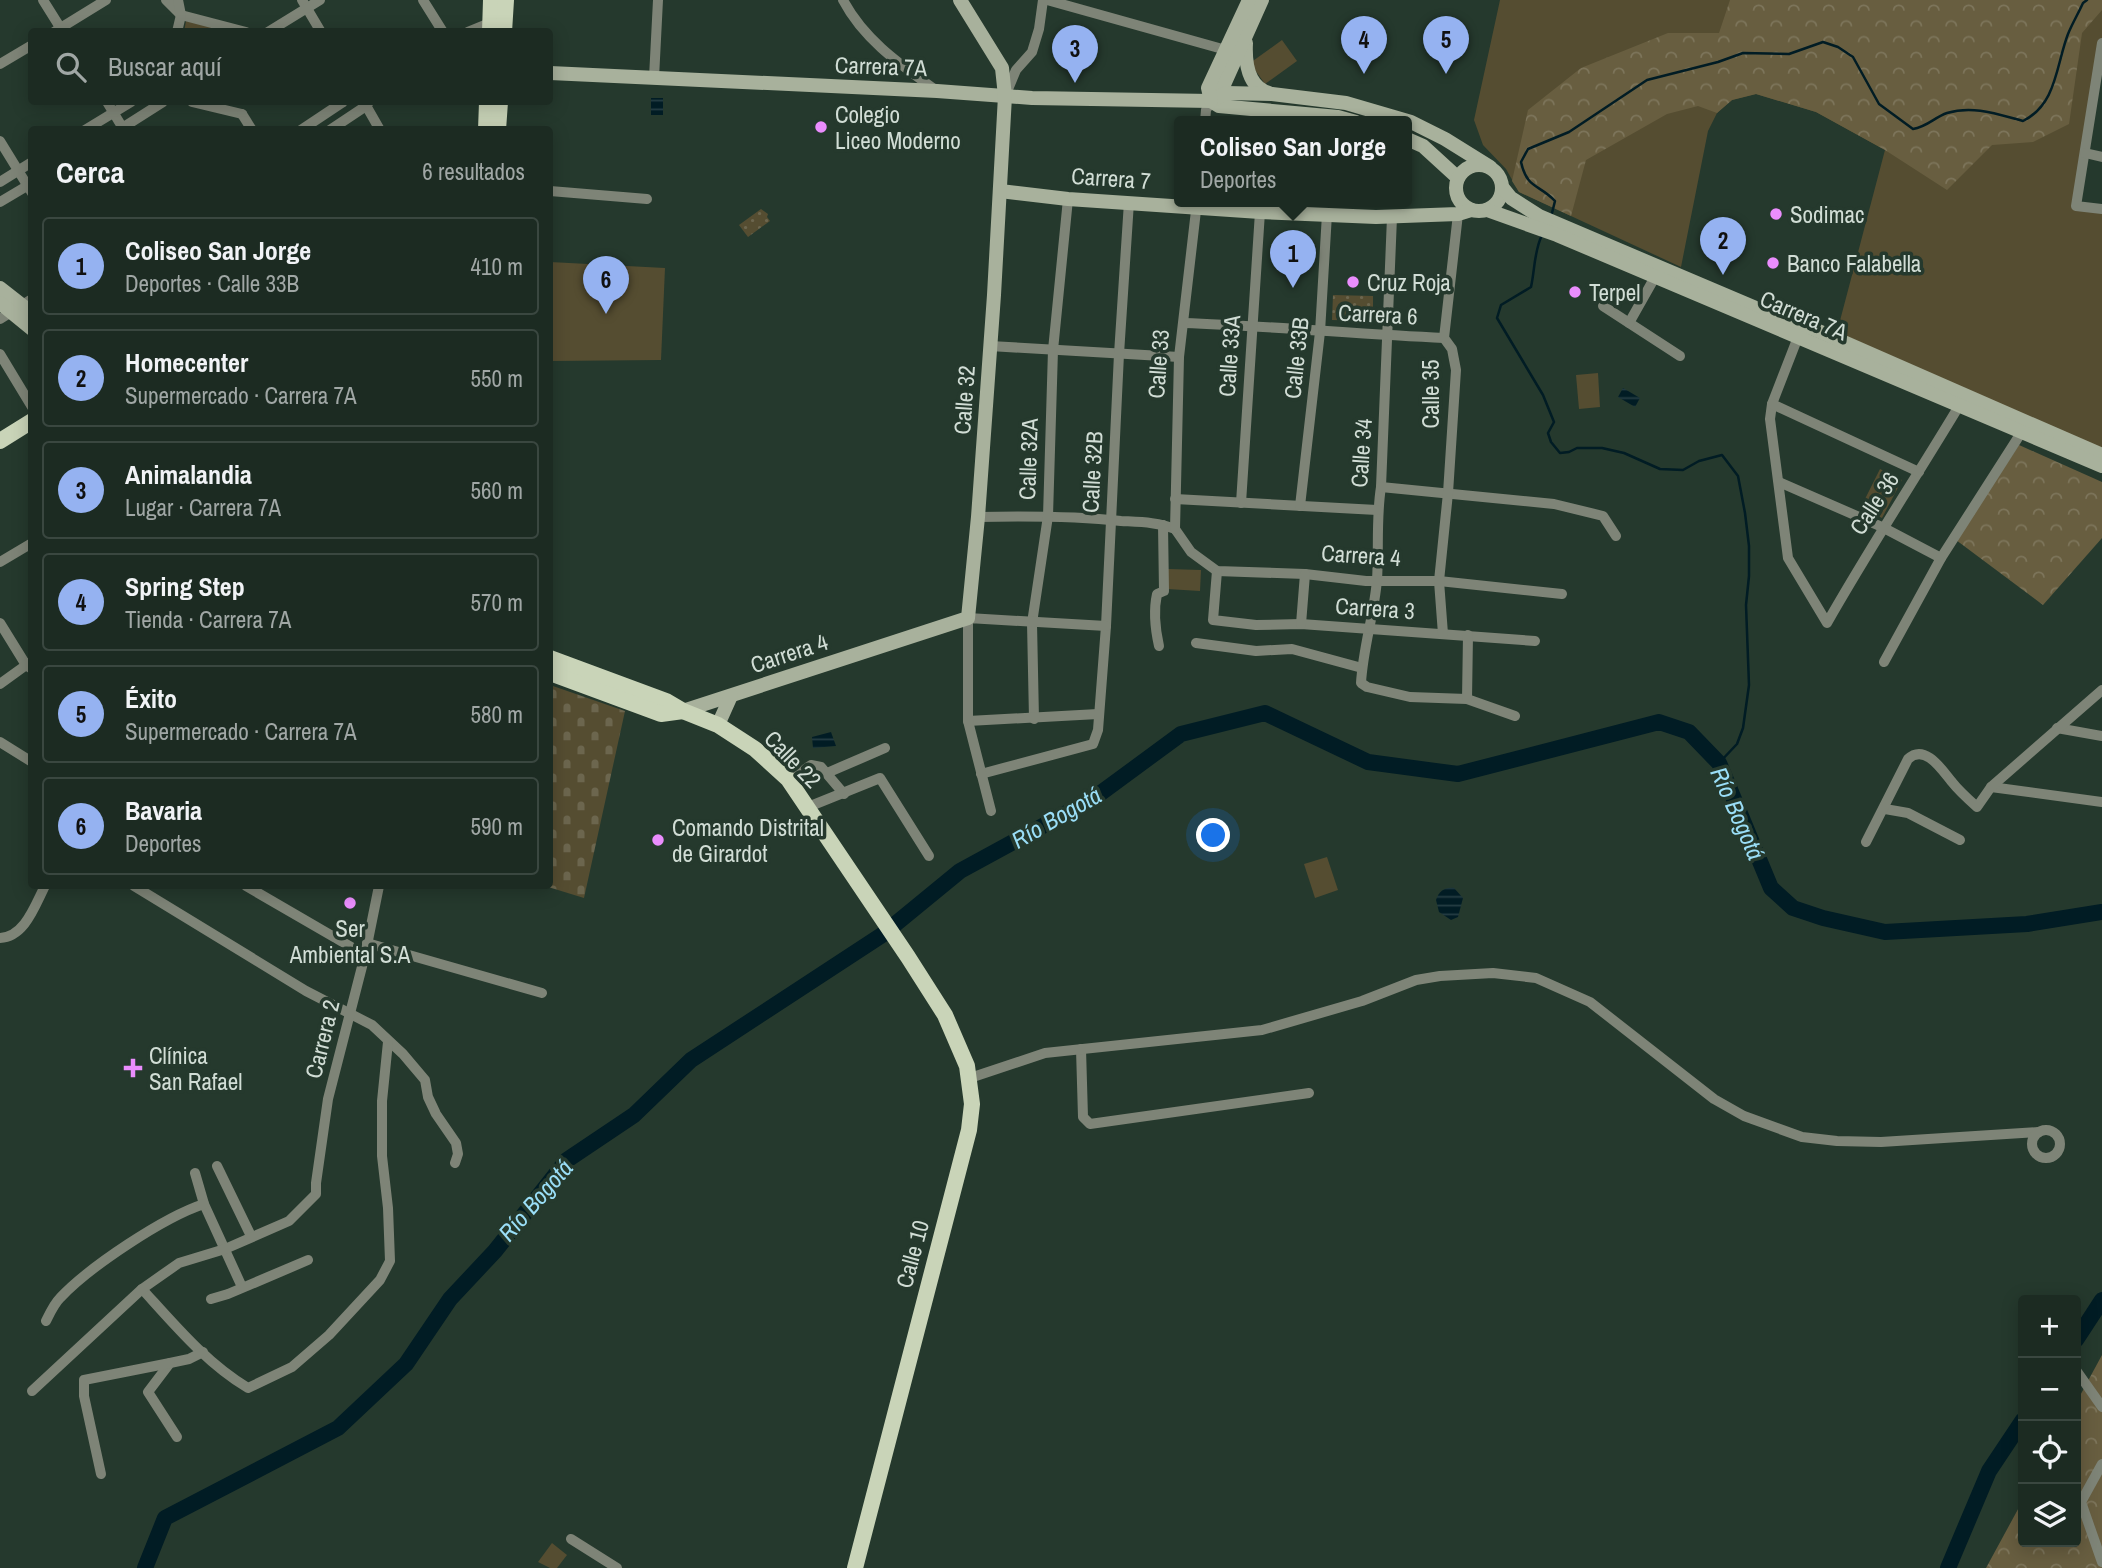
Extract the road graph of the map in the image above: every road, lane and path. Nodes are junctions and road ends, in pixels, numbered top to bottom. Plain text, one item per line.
1 (43, 0) edge
2 (106, 0) edge
3 (166, 0) edge
4 (178, 0) edge
5 (320, 0) edge
6 (423, 0) edge
7 (491, 0) edge
8 (506, 0) edge
9 (658, 0) edge
10 (843, 0) edge
11 (960, 0) edge
12 (1045, 0) edge
13 (1249, 0) edge
14 (1262, 0) edge
15 (304, 4) edge
16 (181, 15) junction
17 (58, 28) edge
18 (62, 28) edge
19 (178, 28) edge
20 (231, 28) edge
21 (273, 28) edge
22 (319, 28) edge
23 (440, 28) edge
24 (495, 28) edge
25 (495, 28) edge
26 (1246, 37) junction
27 (2102, 43) edge
28 (28, 47) edge
29 (1226, 50) junction
30 (0, 64) edge
31 (553, 73) edge
32 (654, 78) junction
33 (937, 91) junction
34 (1277, 95) junction
35 (1005, 96) junction
36 (2098, 96) edge
37 (1211, 101) junction
38 (109, 105) edge
39 (126, 105) edge
40 (158, 105) edge
41 (204, 105) edge
42 (245, 105) edge
43 (338, 105) edge
44 (363, 105) edge
45 (367, 105) edge
46 (487, 105) edge
47 (500, 105) edge
48 (113, 112) junction
49 (242, 114) junction
50 (1206, 116) edge
51 (1327, 116) edge
52 (1390, 116) edge
53 (1412, 122) edge
54 (91, 126) edge
55 (120, 126) edge
56 (127, 126) edge
57 (250, 126) edge
58 (307, 126) edge
59 (335, 126) edge
60 (378, 126) edge
61 (486, 126) edge
62 (498, 126) edge
63 (0, 141) edge
64 (1412, 141) edge
65 (2085, 153) junction
66 (2102, 157) edge
67 (28, 165) edge
68 (1490, 167) junction
69 (18, 171) junction
70 (1458, 178) junction
71 (0, 182) edge
72 (28, 184) edge
73 (28, 188) edge
74 (1503, 188) junction
75 (553, 191) edge
76 (1000, 191) junction
77 (647, 199) dead end
78 (1068, 199) junction
79 (0, 202) edge
80 (1129, 202) junction
81 (1174, 203) edge
82 (1197, 207) edge
83 (1221, 207) edge
84 (2102, 209) edge
85 (1488, 210) junction
86 (1260, 212) junction
87 (1465, 212) junction
88 (1327, 214) junction
89 (1392, 217) junction
90 (1537, 221) junction
91 (1560, 230) junction
92 (1656, 277) junction
93 (0, 288) edge
94 (1603, 306) dead end
95 (16, 309) edge
96 (1184, 323) junction
97 (1629, 323) junction
98 (28, 324) edge
99 (1251, 325) junction
100 (1321, 332) junction
101 (1388, 335) junction
102 (1798, 337) junction
103 (1444, 338) junction
104 (990, 346) junction
105 (1053, 350) junction
106 (1119, 354) junction
107 (0, 355) edge
108 (1680, 356) dead end
109 (1179, 357) junction
110 (28, 400) edge
111 (1772, 404) junction
112 (1959, 406) junction
113 (28, 424) edge
114 (2021, 433) junction
115 (0, 441) edge
116 (2102, 455) edge
117 (2102, 466) edge
118 (1919, 472) junction
119 (1779, 482) junction
120 (1381, 487) junction
121 (1448, 493) junction
122 (1175, 499) junction
123 (1241, 503) junction
124 (1300, 506) junction
125 (1377, 510) junction
126 (1048, 516) junction
127 (978, 517) junction
128 (1110, 520) junction
129 (1163, 524) junction
130 (1882, 527) junction
131 (1175, 529) junction
132 (1616, 536) dead end
133 (28, 545) edge
134 (1941, 558) junction
135 (0, 562) edge
136 (1217, 571) junction
137 (1305, 574) junction
138 (1377, 580) junction
139 (1439, 581) junction
140 (1562, 594) dead end
141 (968, 618) junction
142 (0, 623) edge
143 (1032, 623) junction
144 (1301, 624) junction
145 (1107, 626) junction
146 (1369, 629) junction
147 (1443, 634) junction
148 (1468, 635) junction
149 (1535, 641) dead end
150 (1196, 643) dead end
151 (1159, 646) dead end
152 (553, 659) edge
153 (28, 662) edge
154 (1884, 662) dead end
155 (28, 666) edge
156 (1362, 668) junction
157 (553, 674) edge
158 (0, 684) edge
159 (2102, 690) edge
160 (731, 696) junction
161 (1466, 699) junction
162 (683, 711) junction
163 (1098, 714) junction
164 (1515, 716) dead end
165 (1034, 719) junction
166 (968, 721) junction
167 (718, 725) junction
168 (2057, 728) junction
169 (2102, 736) edge
170 (0, 742) edge
171 (885, 748) dead end
172 (28, 760) edge
173 (827, 773) junction
174 (799, 774) dead end
175 (981, 774) junction
176 (1991, 787) junction
177 (844, 794) junction
178 (2102, 802) edge
179 (808, 807) junction
180 (1885, 809) junction
181 (991, 811) dead end
182 (1960, 839) dead end
183 (1866, 842) dead end
184 (929, 856) dead end
185 (44, 889) edge
186 (139, 889) edge
187 (157, 889) edge
188 (251, 889) edge
189 (378, 889) edge
190 (152, 897) junction
191 (1, 938) edge
192 (368, 943) junction
193 (365, 955) junction
194 (910, 959) joint
195 (542, 993) dead end
196 (350, 1012) junction
197 (388, 1042) junction
198 (1081, 1049) junction
199 (970, 1078) junction
200 (1308, 1093) dead end
201 (2039, 1132) dead end
202 (455, 1163) dead end
203 (217, 1166) dead end
204 (195, 1173) dead end
205 (204, 1204) junction
206 (250, 1236) junction
207 (225, 1248) junction
208 (308, 1260) dead end
209 (242, 1287) junction
210 (142, 1289) junction
211 (211, 1299) dead end
212 (46, 1321) dead end
213 (203, 1352) junction
214 (170, 1363) junction
215 (2081, 1377) edge
216 (32, 1391) dead end
217 (2102, 1407) edge
218 (177, 1437) dead end
219 (2102, 1464) edge
220 (102, 1475) dead end
221 (571, 1539) dead end
222 (2102, 1562) edge
223 (617, 1568) edge
224 (855, 1568) edge

1 - 17 street
2 - 18 street
3 - 16 street
4 - 16 street
5 - 15 street
6 - 23 street
7 - 24 main road
8 - 25 main road
9 - 32 street
10 - 33 street
11 - 35 street, Calle 32
12 - 29 street
12 - 35 street
13 - 29 street
14 - 26 street
15 - 21 street
15 - 22 street
16 - 19 street
16 - 20 street
26 - 34 street
26 - 37 street
27 - 36 street
28 - 30 street
29 - 37 street
31 - 32 street, Carrera 7A
32 - 33 street, Carrera 7A
33 - 35 street, Carrera 7A
34 - 37 street, Carrera 7A
34 - 52 street, Carrera 7A
35 - 37 street, Carrera 7A
35 - 76 street, Calle 32
36 - 65 street
37 - 50 street
37 - 51 street, Carrera 7A
38 - 48 street
39 - 48 street
40 - 56 street
41 - 49 street
42 - 49 street
43 - 58 street
44 - 59 street
45 - 60 street
46 - 61 main road
47 - 62 main road
48 - 54 street
48 - 55 street
49 - 57 street
53 - 68 street, Carrera 7A
63 - 69 street
64 - 70 street
65 - 66 street
65 - 84 street
67 - 69 street
68 - 70 street
68 - 74 street
69 - 71 street
69 - 72 street
70 - 87 street
73 - 79 street
74 - 85 street
74 - 90 street, Carrera 7A
75 - 77 street
76 - 78 street, Carrera 7
76 - 104 street, Calle 32
78 - 80 street, Carrera 7
78 - 105 street, Calle 32A
80 - 81 street, Carrera 7
80 - 106 street, Calle 32B
82 - 96 street, Calle 33
83 - 86 street, Carrera 7
85 - 87 street
85 - 90 street, Carrera 7A
86 - 88 street, Carrera 7
86 - 99 street, Calle 33A
87 - 89 street, Carrera 7
87 - 103 street, Calle 35
88 - 89 street, Carrera 7
88 - 100 street, Calle 33B
89 - 101 street, Calle 34
90 - 91 street, Carrera 7A
91 - 92 street, Carrera 7A
91 - 116 street, Carrera 7A
92 - 97 street
92 - 102 street, Carrera 7A
93 - 95 street
94 - 97 street
95 - 98 street
96 - 99 street, Carrera 6
96 - 109 street, Calle 33
97 - 108 street
99 - 100 street, Carrera 6
99 - 123 street, Calle 33A
100 - 101 street, Carrera 6
100 - 124 street, Calle 33B
101 - 103 street, Carrera 6
101 - 120 street, Calle 34
102 - 111 street
102 - 112 street, Carrera 7A
103 - 121 street, Calle 35
104 - 105 street
104 - 127 street, Calle 32
105 - 106 street
105 - 126 street, Calle 32A
106 - 109 street
106 - 128 street, Calle 32B
107 - 110 street
109 - 122 street, Calle 33
111 - 118 street
111 - 119 street
112 - 114 street, Carrera 7A
112 - 118 street, Calle 36
113 - 115 main road
114 - 117 street, Carrera 7A
114 - 134 street
118 - 130 street, Calle 36
119 - 130 street
119 - 130 street, Calle 36
120 - 121 street
120 - 125 street, Calle 34
121 - 132 street
121 - 139 street, Calle 35
122 - 123 street
122 - 131 street, Calle 33
123 - 124 street
124 - 125 street
125 - 138 street, Calle 34
126 - 127 street
126 - 128 street
126 - 143 street, Calle 32A
127 - 141 street, Calle 32
128 - 129 street
128 - 145 street, Calle 32B
129 - 131 street
129 - 151 street
130 - 134 street
131 - 136 street
133 - 135 street
134 - 154 street
136 - 137 street, Carrera 4
136 - 144 street, Carrera 3
137 - 138 street, Carrera 4
137 - 144 street
138 - 139 street, Carrera 4
138 - 146 street, Calle 34
139 - 140 street, Carrera 4
139 - 147 street, Calle 35
141 - 143 street, Carrera 4
141 - 160 street, Carrera 4
141 - 166 street, Calle 32
142 - 153 street
143 - 145 street, Carrera 4
143 - 165 street, Calle 32A
144 - 146 street, Carrera 3
145 - 163 street, Calle 32B
146 - 147 street, Carrera 3
146 - 156 street, Calle 34
147 - 148 street, Carrera 3
148 - 149 street, Carrera 3
148 - 161 street
150 - 156 street
152 - 162 main road, Calle 22
155 - 158 street
156 - 161 street, Calle 34
157 - 162 main road, Calle 22
159 - 168 street
160 - 162 street, Carrera 4
160 - 167 street, Carrera 4
161 - 164 street
162 - 167 main road, Calle 22
163 - 165 street
163 - 175 street, Calle 32B
165 - 166 street
166 - 175 street, Calle 32
167 - 179 main road, Calle 22
168 - 169 street
168 - 176 street
170 - 172 street
171 - 173 street
173 - 174 street
173 - 177 street
175 - 181 street, Calle 32
176 - 178 street
176 - 180 street
177 - 179 street
177 - 184 street
179 - 194 main road, Calle 22
180 - 182 street
180 - 183 street
185 - 191 street
186 - 190 street
187 - 190 street
188 - 193 street
189 - 192 street, Carrera 2
190 - 196 street
192 - 193 street, Carrera 2
192 - 195 street
193 - 196 street, Carrera 2
194 - 199 main road, Calle 10
196 - 197 street
196 - 206 street, Carrera 2
197 - 202 street
197 - 213 street
198 - 199 street
198 - 200 street
198 - 201 street
199 - 224 main road, Calle 10
203 - 206 street
204 - 205 street
205 - 207 street
205 - 212 street
206 - 207 street
207 - 209 street
207 - 210 street
208 - 209 street
209 - 211 street
210 - 213 street
210 - 216 street
213 - 214 street
214 - 218 street
214 - 220 street
215 - 217 street
219 - 222 street
221 - 223 street

